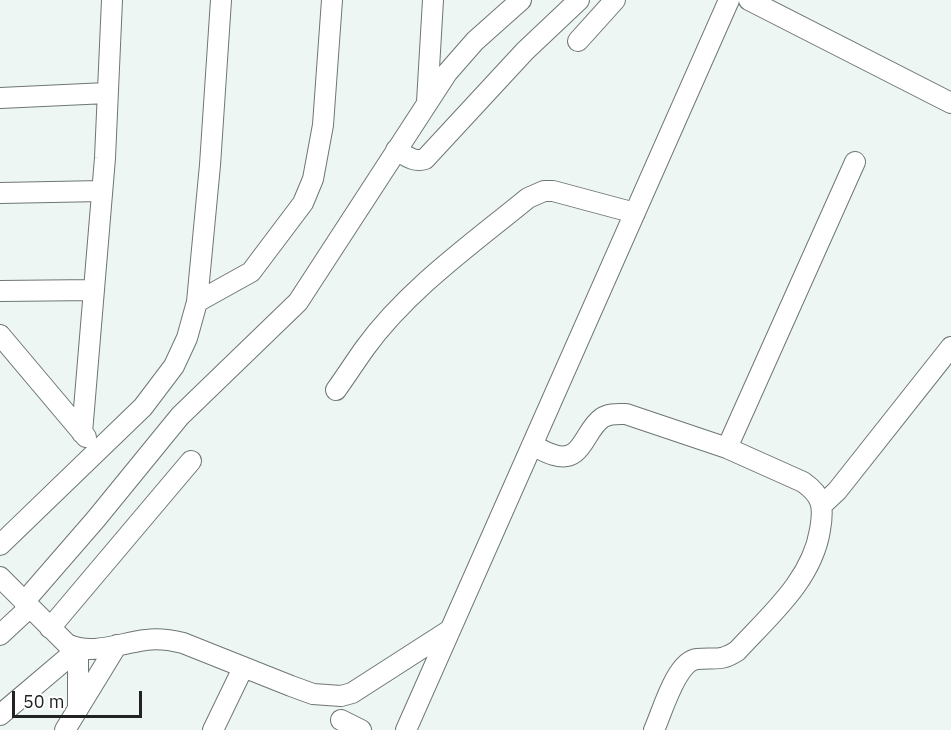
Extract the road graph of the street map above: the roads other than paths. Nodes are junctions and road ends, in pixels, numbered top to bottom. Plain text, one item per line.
1 (112, 0) edge
2 (221, 0) edge
3 (332, 0) edge
4 (433, 0) edge
5 (521, 0) edge
6 (579, 0) edge
7 (615, 0) edge
8 (729, 0) edge
9 (749, 0) edge
10 (578, 41) dead end
11 (107, 93) junction
12 (0, 98) edge
13 (427, 102) junction
14 (951, 103) edge
15 (396, 150) junction
16 (855, 162) dead end
17 (102, 191) junction
18 (0, 192) edge
19 (635, 213) junction
20 (94, 290) junction
21 (0, 291) edge
22 (197, 302) junction
23 (0, 335) edge
24 (951, 347) edge
25 (336, 390) dead end
26 (82, 433) junction
27 (532, 445) junction
28 (727, 448) junction
29 (97, 451) junction
30 (191, 461) dead end
31 (822, 505) junction
32 (2, 538) edge
33 (0, 577) edge
34 (27, 605) junction
35 (50, 628) junction
36 (450, 630) junction
37 (0, 635) edge
38 (117, 645) junction
39 (78, 649) junction
40 (243, 668) junction
41 (78, 709) junction
42 (0, 715) edge
43 (341, 720) dead end
44 (65, 730) edge
45 (213, 730) edge
46 (362, 730) edge
47 (406, 730) edge
48 (654, 730) edge

1 - 11 street
2 - 22 street
3 - 22 street
4 - 13 street
5 - 13 street
6 - 15 street
7 - 10 street
8 - 19 street
9 - 14 street
11 - 12 street
11 - 17 street
13 - 15 street
15 - 34 street
16 - 28 street
17 - 18 street
17 - 20 street
19 - 25 street
19 - 27 street
20 - 21 street
20 - 26 street
22 - 29 street
23 - 26 street
24 - 31 street
26 - 29 street
27 - 28 street
27 - 36 street
28 - 31 street
29 - 32 street
30 - 35 street
31 - 48 street
33 - 34 street
34 - 35 street
34 - 37 street
35 - 39 street
36 - 40 street
36 - 47 street
38 - 39 street
38 - 40 street
38 - 41 street
39 - 41 street
39 - 42 street
40 - 45 street
41 - 44 street
43 - 46 street

